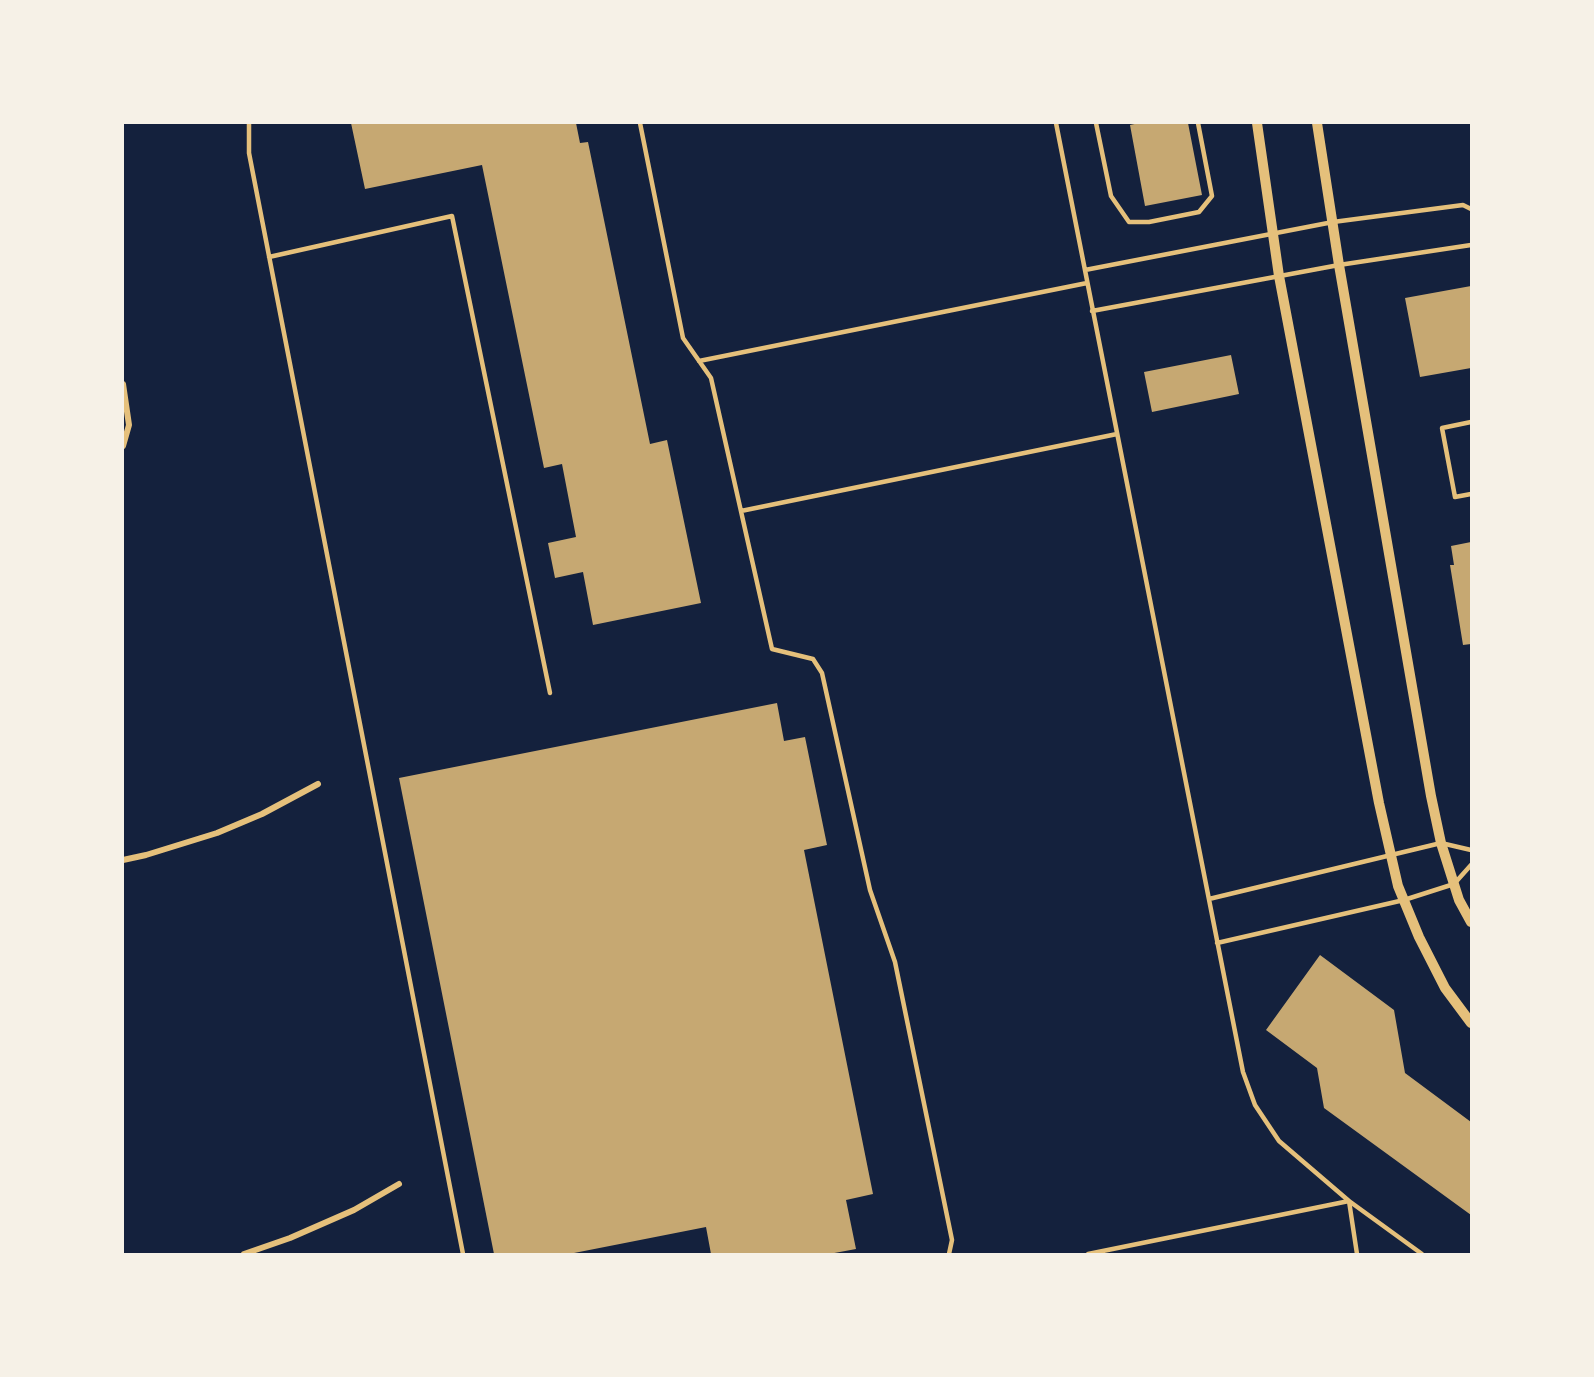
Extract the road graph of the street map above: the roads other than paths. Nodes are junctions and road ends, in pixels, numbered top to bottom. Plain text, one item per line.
1 (249, 123) edge
2 (640, 123) edge
3 (1056, 123) edge
4 (1096, 123) edge
5 (1198, 123) edge
6 (1257, 123) edge
7 (1317, 123) edge
8 (1471, 209) edge
9 (1333, 222) junction
10 (1274, 233) junction
11 (1471, 245) edge
12 (269, 256) junction
13 (1339, 265) junction
14 (1085, 270) junction
15 (1279, 276) junction
16 (1087, 283) junction
17 (1092, 311) junction
18 (699, 361) junction
19 (123, 384) edge
20 (1471, 422) edge
21 (1117, 434) junction
22 (123, 446) edge
23 (1471, 494) edge
24 (741, 511) junction
25 (550, 693) dead end
26 (318, 784) dead end
27 (1441, 843) junction
28 (1471, 850) edge
29 (1391, 855) junction
30 (123, 860) edge
31 (1471, 865) edge
32 (1454, 884) junction
33 (1209, 900) junction
34 (1404, 900) junction
35 (1471, 922) edge
36 (1217, 943) junction
37 (1471, 1023) edge
38 (399, 1184) dead end
39 (1349, 1201) junction
40 (244, 1254) edge
41 (463, 1254) edge
42 (949, 1254) edge
43 (1088, 1254) edge
44 (1358, 1254) edge
45 (1422, 1254) edge

1 - 12 lane
2 - 18 lane
3 - 14 lane
4 - 5 lane
6 - 10 street
7 - 9 street
8 - 9 lane
9 - 10 lane
9 - 13 street
10 - 14 lane
10 - 15 street
11 - 13 lane
12 - 25 lane
12 - 41 lane
13 - 15 lane
13 - 27 street
14 - 16 lane
15 - 17 lane
15 - 29 street
16 - 17 lane
16 - 18 lane
17 - 21 lane
18 - 24 lane
19 - 22 street
20 - 23 lane
21 - 24 lane
21 - 33 lane
24 - 42 lane
26 - 30 street
27 - 28 lane
27 - 29 lane
27 - 32 street
29 - 33 lane
29 - 34 street
31 - 32 lane
32 - 34 lane
32 - 35 street
33 - 36 lane
34 - 36 lane
34 - 37 street
36 - 39 lane
38 - 40 street
39 - 43 lane
39 - 44 lane
39 - 45 lane

